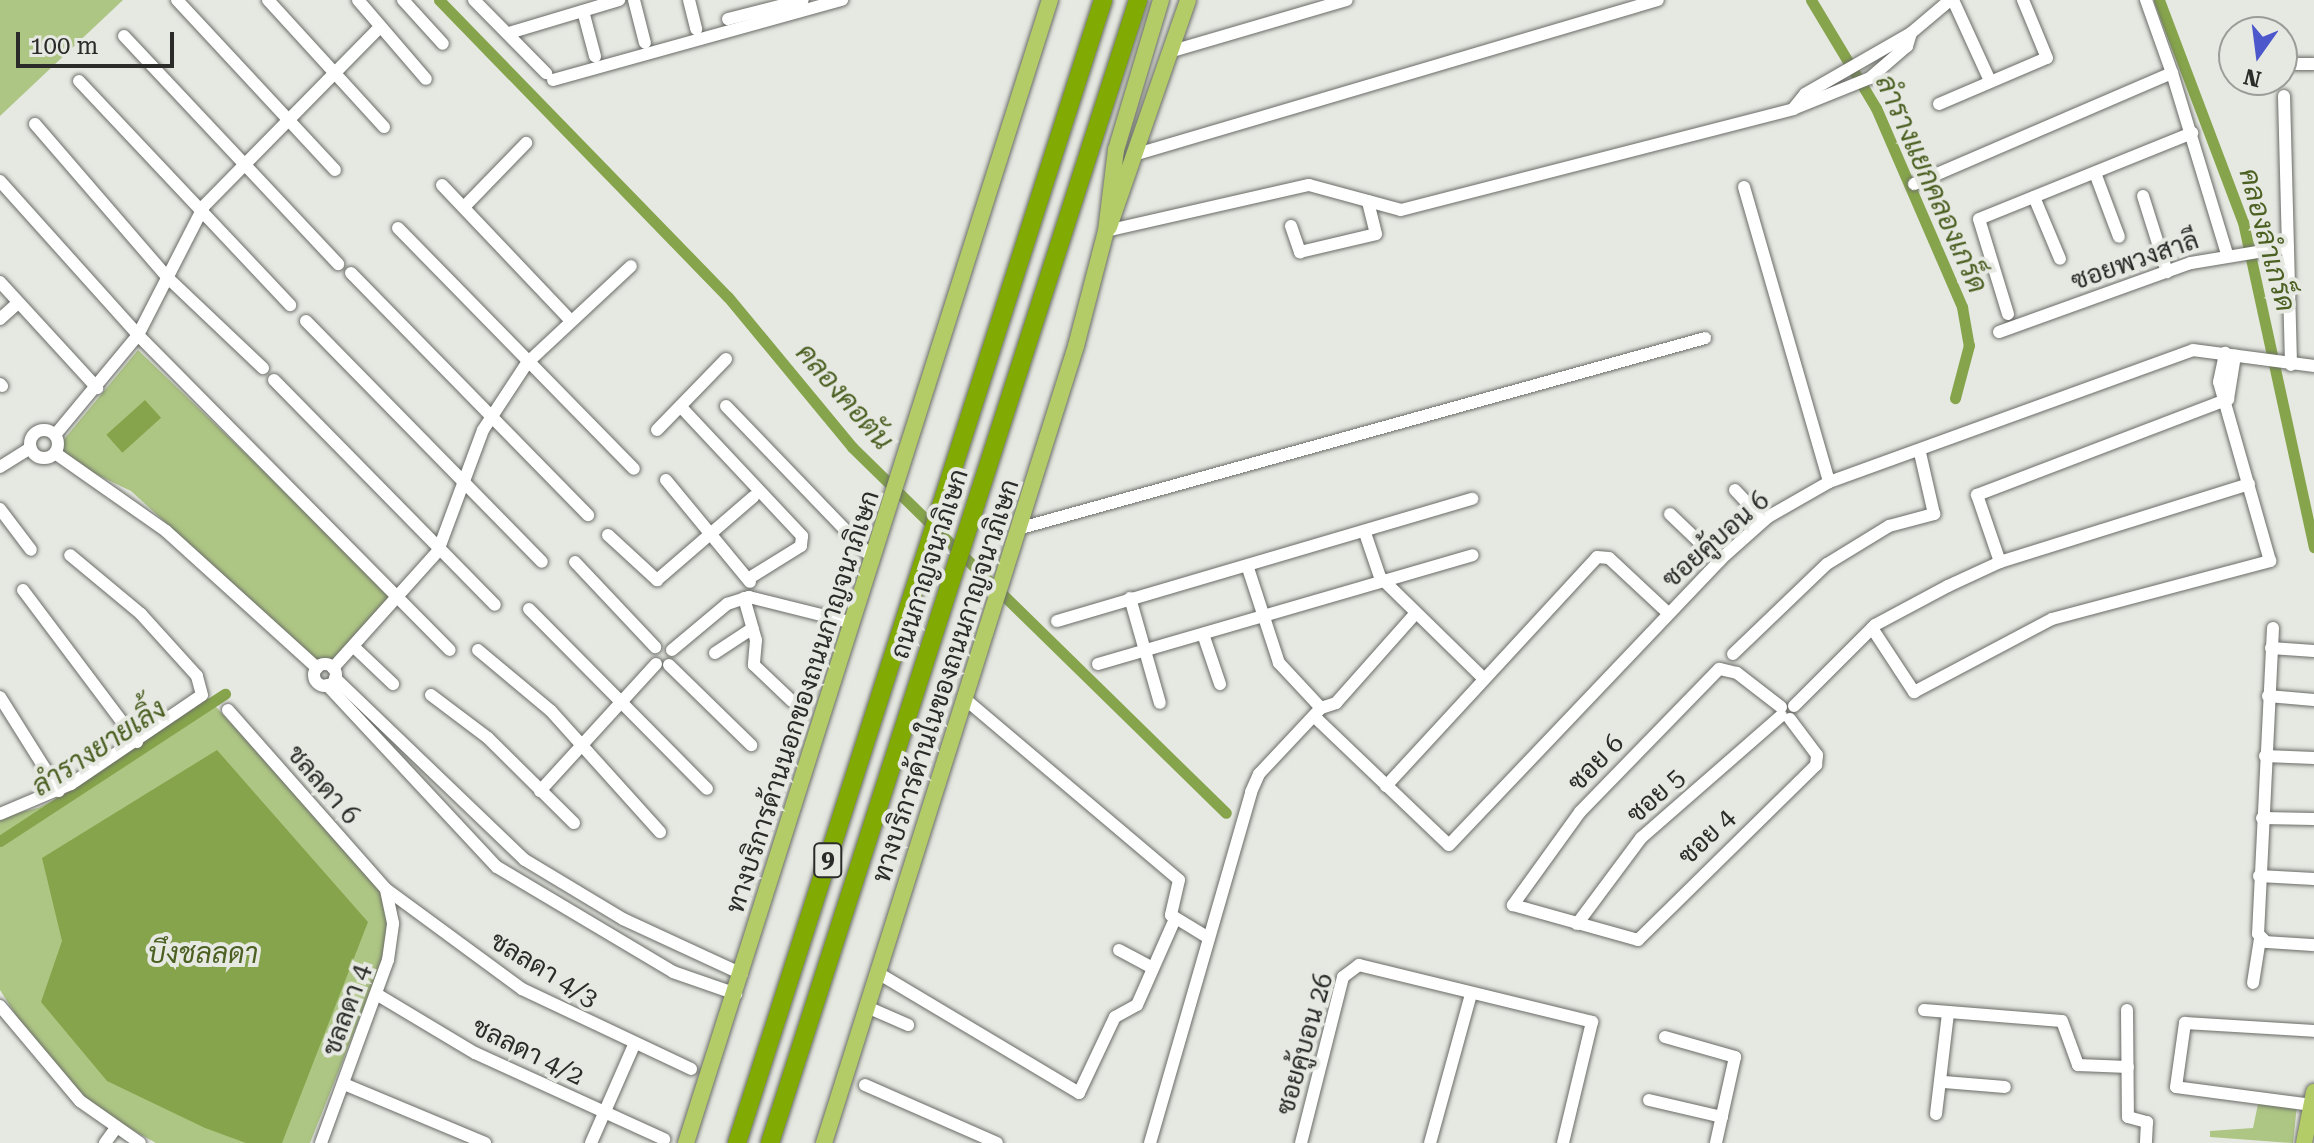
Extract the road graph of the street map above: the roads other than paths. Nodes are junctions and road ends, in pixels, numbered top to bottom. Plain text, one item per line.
1 (177, 0) edge
2 (268, 0) edge
3 (358, 0) edge
4 (403, 0) edge
5 (474, 0) edge
6 (619, 0) edge
7 (634, 0) edge
8 (689, 0) edge
9 (803, 0) edge
10 (842, 0) edge
11 (1050, 0) edge
12 (1103, 0) edge
13 (1138, 0) edge
14 (1161, 0) edge
15 (1188, 0) edge
16 (1347, 0) edge
17 (1658, 0) edge
18 (1952, 0) edge
19 (2023, 0) edge
20 (2146, 0) edge
21 (583, 11) junction
22 (1153, 16) junction
23 (728, 19) dead end
24 (380, 27) junction
25 (1179, 27) junction
26 (696, 29) dead end
27 (509, 33) junction
28 (124, 36) dead end
29 (1909, 40) junction
30 (645, 43) dead end
31 (443, 44) dead end
32 (1169, 52) junction
33 (595, 56) dead end
34 (2172, 73) junction
35 (335, 75) junction
36 (426, 79) dead end
37 (79, 81) dead end
38 (1990, 81) junction
39 (2284, 96) dead end
40 (1939, 104) dead end
41 (1793, 109) junction
42 (289, 120) junction
43 (35, 124) dead end
44 (384, 127) dead end
45 (2192, 133) junction
46 (526, 143) dead end
47 (1137, 154) junction
48 (244, 167) junction
49 (335, 170) dead end
50 (2095, 173) junction
51 (0, 181) edge
52 (1914, 184) dead end
53 (442, 185) dead end
54 (1744, 187) dead end
55 (2143, 196) dead end
56 (2034, 197) junction
57 (1368, 201) junction
58 (465, 206) junction
59 (200, 212) junction
60 (1291, 226) dead end
61 (398, 228) dead end
62 (1106, 231) junction
63 (2119, 237) dead end
64 (2288, 247) junction
65 (2228, 254) junction
66 (2060, 259) dead end
67 (338, 264) dead end
68 (631, 266) dead end
69 (2167, 272) junction
70 (351, 273) dead end
71 (168, 278) junction
72 (0, 282) edge
73 (18, 303) junction
74 (290, 305) dead end
75 (2008, 314) dead end
76 (0, 319) edge
77 (570, 320) junction
78 (306, 321) dead end
79 (1999, 332) dead end
80 (138, 335) junction
81 (1705, 338) dead end
82 (2230, 355) junction
83 (726, 359) dead end
84 (527, 363) junction
85 (2286, 364) junction
86 (2314, 366) edge
87 (263, 368) dead end
88 (274, 380) dead end
89 (97, 388) junction
90 (2228, 399) junction
91 (726, 406) dead end
92 (681, 407) junction
93 (490, 417) junction
94 (657, 430) dead end
95 (55, 435) junction
96 (31, 448) junction
97 (55, 453) junction
98 (1920, 453) junction
99 (0, 467) edge
100 (634, 469) dead end
101 (666, 480) dead end
102 (464, 481) junction
103 (1829, 482) junction
104 (2249, 484) junction
105 (1735, 490) dead end
106 (753, 497) dead end
107 (1472, 499) dead end
108 (0, 509) edge
109 (1670, 514) dead end
110 (588, 515) dead end
111 (1764, 521) junction
112 (1021, 528) junction
113 (716, 533) junction
114 (1365, 533) junction
115 (608, 535) dead end
116 (31, 550) dead end
117 (438, 551) junction
118 (70, 555) dead end
119 (1472, 555) dead end
120 (873, 559) junction
121 (1719, 561) junction
122 (542, 562) dead end
123 (575, 562) dead end
124 (2000, 562) junction
125 (1248, 568) junction
126 (751, 577) junction
127 (1380, 577) junction
128 (23, 590) dead end
129 (747, 598) junction
130 (1130, 598) junction
131 (399, 601) junction
132 (495, 605) dead end
133 (529, 609) dead end
134 (1667, 612) junction
135 (1416, 613) junction
136 (1265, 616) junction
137 (1057, 621) dead end
138 (853, 623) junction
139 (753, 628) junction
140 (1872, 628) junction
141 (2273, 628) dead end
142 (1203, 634) junction
143 (354, 647) junction
144 (655, 647) junction
145 (2271, 648) junction
146 (1145, 649) junction
147 (450, 650) dead end
148 (478, 650) dead end
149 (672, 650) junction
150 (2314, 651) edge
151 (715, 653) dead end
152 (1733, 654) dead end
153 (1098, 664) dead end
154 (663, 665) junction
155 (317, 668) junction
156 (1481, 676) junction
157 (332, 677) junction
158 (393, 684) dead end
159 (1220, 684) dead end
160 (431, 695) dead end
161 (2268, 696) junction
162 (0, 697) edge
163 (965, 699) junction
164 (2314, 700) edge
165 (623, 701) junction
166 (792, 701) dead end
167 (1160, 703) dead end
168 (228, 710) dead end
169 (1787, 712) junction
170 (1319, 714) junction
171 (137, 742) junction
172 (751, 745) dead end
173 (582, 747) junction
174 (2265, 756) junction
175 (2314, 758) edge
176 (1386, 786) junction
177 (707, 789) dead end
178 (59, 791) junction
179 (540, 791) junction
180 (0, 814) edge
181 (2262, 818) junction
182 (2314, 819) edge
183 (574, 823) dead end
184 (660, 832) dead end
185 (2259, 876) junction
186 (2314, 879) edge
187 (386, 889) junction
188 (413, 909) junction
189 (393, 918) junction
190 (1175, 919) junction
191 (1577, 924) junction
192 (1207, 937) junction
193 (2260, 939) junction
194 (2314, 945) edge
195 (1119, 950) dead end
196 (1153, 968) junction
197 (878, 973) junction
198 (742, 974) junction
199 (2253, 983) dead end
200 (736, 994) junction
201 (1471, 994) junction
202 (378, 995) junction
203 (0, 1006) edge
204 (867, 1007) junction
205 (1924, 1010) dead end
206 (2127, 1010) dead end
207 (1948, 1013) junction
208 (908, 1025) dead end
209 (2314, 1031) edge
210 (1665, 1037) dead end
211 (634, 1045) junction
212 (2128, 1067) junction
213 (691, 1069) dead end
214 (1944, 1082) junction
215 (344, 1084) junction
216 (865, 1085) dead end
217 (2005, 1087) dead end
218 (2313, 1098) edge
219 (1649, 1100) dead end
220 (604, 1112) junction
221 (1936, 1114) dead end
222 (1722, 1117) junction
223 (115, 1129) junction
224 (664, 1139) dead end
225 (105, 1143) edge
226 (140, 1143) edge
227 (321, 1143) edge
228 (485, 1143) edge
229 (591, 1143) edge
230 (686, 1143) edge
231 (737, 1143) edge
232 (770, 1143) edge
233 (824, 1143) edge
234 (997, 1143) edge
235 (1150, 1143) edge
236 (1301, 1143) edge
237 (1430, 1143) edge
238 (1563, 1143) edge
239 (1716, 1143) edge
240 (2146, 1143) edge
241 (2304, 1143) edge

1 - 42 street
2 - 35 street
3 - 24 street
4 - 31 street
5 - 27 street
6 - 21 street
7 - 30 street
8 - 26 street
9 - 23 street
10 - 27 street
11 - 120 main road, ทางบริการด้านนอกของถนนกาญจนาภิเษก
12 - 231 highway, ถนนกาญจนาภิเษก / 9
13 - 232 highway, ถนนกาญจนาภิเษก / 9
14 - 22 main road, ทางบริการด้านในของถนนกาญจนาภิเษก
15 - 25 main road, ทางบริการด้านในของถนนกาญจนาภิเษก
16 - 32 street
17 - 47 street
18 - 29 street
18 - 38 street
19 - 38 street
20 - 34 street
21 - 27 street
21 - 33 street
22 - 25 main road
22 - 62 main road, ทางบริการด้านในของถนนกาญจนาภิเษก
24 - 35 street
24 - 36 street
25 - 32 main road, ทางบริการด้านในของถนนกาญจนาภิเษก
28 - 48 street
29 - 41 street
29 - 41 street
32 - 47 main road, ทางบริการด้านในของถนนกาญจนาภิเษก
34 - 45 street
34 - 52 street
35 - 42 street
35 - 44 street
37 - 59 street
38 - 40 street
39 - 64 street
41 - 57 street
42 - 48 street
42 - 49 street
43 - 71 street
45 - 50 street
45 - 65 street
46 - 58 street
47 - 62 main road, ทางบริการด้านในของถนนกาญจนาภิเษก
48 - 59 street
48 - 67 street
50 - 56 street
50 - 63 street
51 - 80 street
53 - 58 street
54 - 103 street
55 - 69 street
56 - 66 street
56 - 75 street
57 - 60 street
57 - 62 street
58 - 77 street
59 - 71 street
59 - 74 street
61 - 84 street
62 - 112 main road, ทางบริการด้านในของถนนกาญจนาภิเษก
64 - 65 street, ซอยพวงสาลี
64 - 85 street
65 - 69 street, ซอยพวงสาลี
68 - 77 street
69 - 79 street, ซอยพวงสาลี
70 - 93 street
71 - 80 street
71 - 87 street
72 - 73 street
73 - 76 street
73 - 89 street
77 - 84 street
78 - 102 street
80 - 89 street
80 - 131 street
81 - 112 street
82 - 85 street, ซอยคู้บอน 6
82 - 90 street
82 - 98 street, ซอยคู้บอน 6
83 - 92 street
84 - 93 street
84 - 100 street
85 - 86 street, ซอยคู้บอน 6
88 - 117 street
89 - 95 street
90 - 104 street
90 - 124 street
91 - 120 street
92 - 94 street
92 - 126 street
93 - 102 street
93 - 110 street
95 - 96 street
95 - 97 street
96 - 97 street
96 - 99 street
97 - 155 street
98 - 103 street, ซอยคู้บอน 6
98 - 152 street
101 - 113 street
102 - 117 street
102 - 122 street
103 - 111 street, ซอยคู้บอน 6
104 - 124 street, ซอย 5
104 - 140 street
105 - 111 street
106 - 113 street
107 - 114 street
108 - 116 street
109 - 121 street
111 - 121 street, ซอยคู้บอน 6
112 - 163 main road, ทางบริการด้านในของถนนกาญจนาภิเษก
113 - 115 street
113 - 126 street
114 - 125 street
114 - 127 street
117 - 131 street
117 - 132 street
118 - 171 street
119 - 127 street
120 - 138 main road, ทางบริการด้านนอกของถนนกาญจนาภิเษก
121 - 134 street, ซอยคู้บอน 6
123 - 144 street
124 - 140 street, ซอย 5
125 - 130 street
125 - 136 street, ซอยคู้บอน 6
126 - 129 street
127 - 135 street
127 - 136 street
128 - 171 street
129 - 138 street
129 - 139 street
129 - 149 street
130 - 137 street
130 - 146 street
131 - 143 street
131 - 147 street
133 - 165 street
134 - 156 street
134 - 176 street, ซอยคู้บอน 6
135 - 156 street
135 - 170 street
136 - 142 street
136 - 170 street, ซอยคู้บอน 6
138 - 198 main road, ทางบริการด้านนอกของถนนกาญจนาภิเษก
139 - 151 street
139 - 166 street
140 - 169 street, ซอย 5
141 - 145 street
142 - 146 street
142 - 159 street
143 - 157 street
143 - 158 street
144 - 149 street
144 - 154 street
145 - 150 street
145 - 161 street
146 - 153 street
146 - 167 street
148 - 173 street
149 - 154 street
154 - 165 street
154 - 172 street
155 - 157 street
155 - 157 street
156 - 176 street
157 - 198 street
157 - 200 street
160 - 179 street
161 - 164 street
161 - 174 street
162 - 178 street
163 - 190 street
163 - 197 main road, ทางบริการด้านในของถนนกาญจนาภิเษก
165 - 173 street
165 - 177 street
168 - 187 street, ชลลดา 6
169 - 191 street, ซอย 5
169 - 191 street, ซอย 4
169 - 191 street, ซอย 6
170 - 176 street, ซอยคู้บอน 6
170 - 192 street
171 - 178 street
173 - 179 street
173 - 184 street
174 - 175 street
174 - 181 street
178 - 180 street
179 - 183 street
181 - 182 street
181 - 185 street
185 - 186 street
185 - 193 street
187 - 188 street, ชลลดา 4/3
187 - 189 street, ชลลดา 4
188 - 189 street
188 - 211 street, ชลลดา 4/3
189 - 202 street, ชลลดา 4
190 - 192 street
190 - 196 street
192 - 235 street
193 - 194 street
193 - 199 street
195 - 196 street
196 - 197 street
197 - 204 main road, ทางบริการด้านในของถนนกาญจนาภิเษก
198 - 200 main road, ทางบริการด้านนอกของถนนกาญจนาภิเษก
200 - 230 main road, ทางบริการด้านนอกของถนนกาญจนาภิเษก
201 - 236 street, ซอยคู้บอน 26
201 - 237 street
201 - 238 street
202 - 215 street, ชลลดา 4
202 - 220 street, ชลลดา 4/2
203 - 223 street
204 - 208 street
204 - 233 main road, ทางบริการด้านในของถนนกาญจนาภิเษก
205 - 207 street
206 - 212 street
207 - 212 street
207 - 214 street
209 - 218 street
210 - 222 street
211 - 213 street, ชลลดา 4/3
211 - 220 street
212 - 240 street
214 - 217 street
214 - 221 street
215 - 227 street, ชลลดา 4
215 - 228 street
216 - 234 street
218 - 241 main road
219 - 222 street
220 - 224 street, ชลลดา 4/2
220 - 229 street
222 - 239 street
223 - 225 street
223 - 226 street

